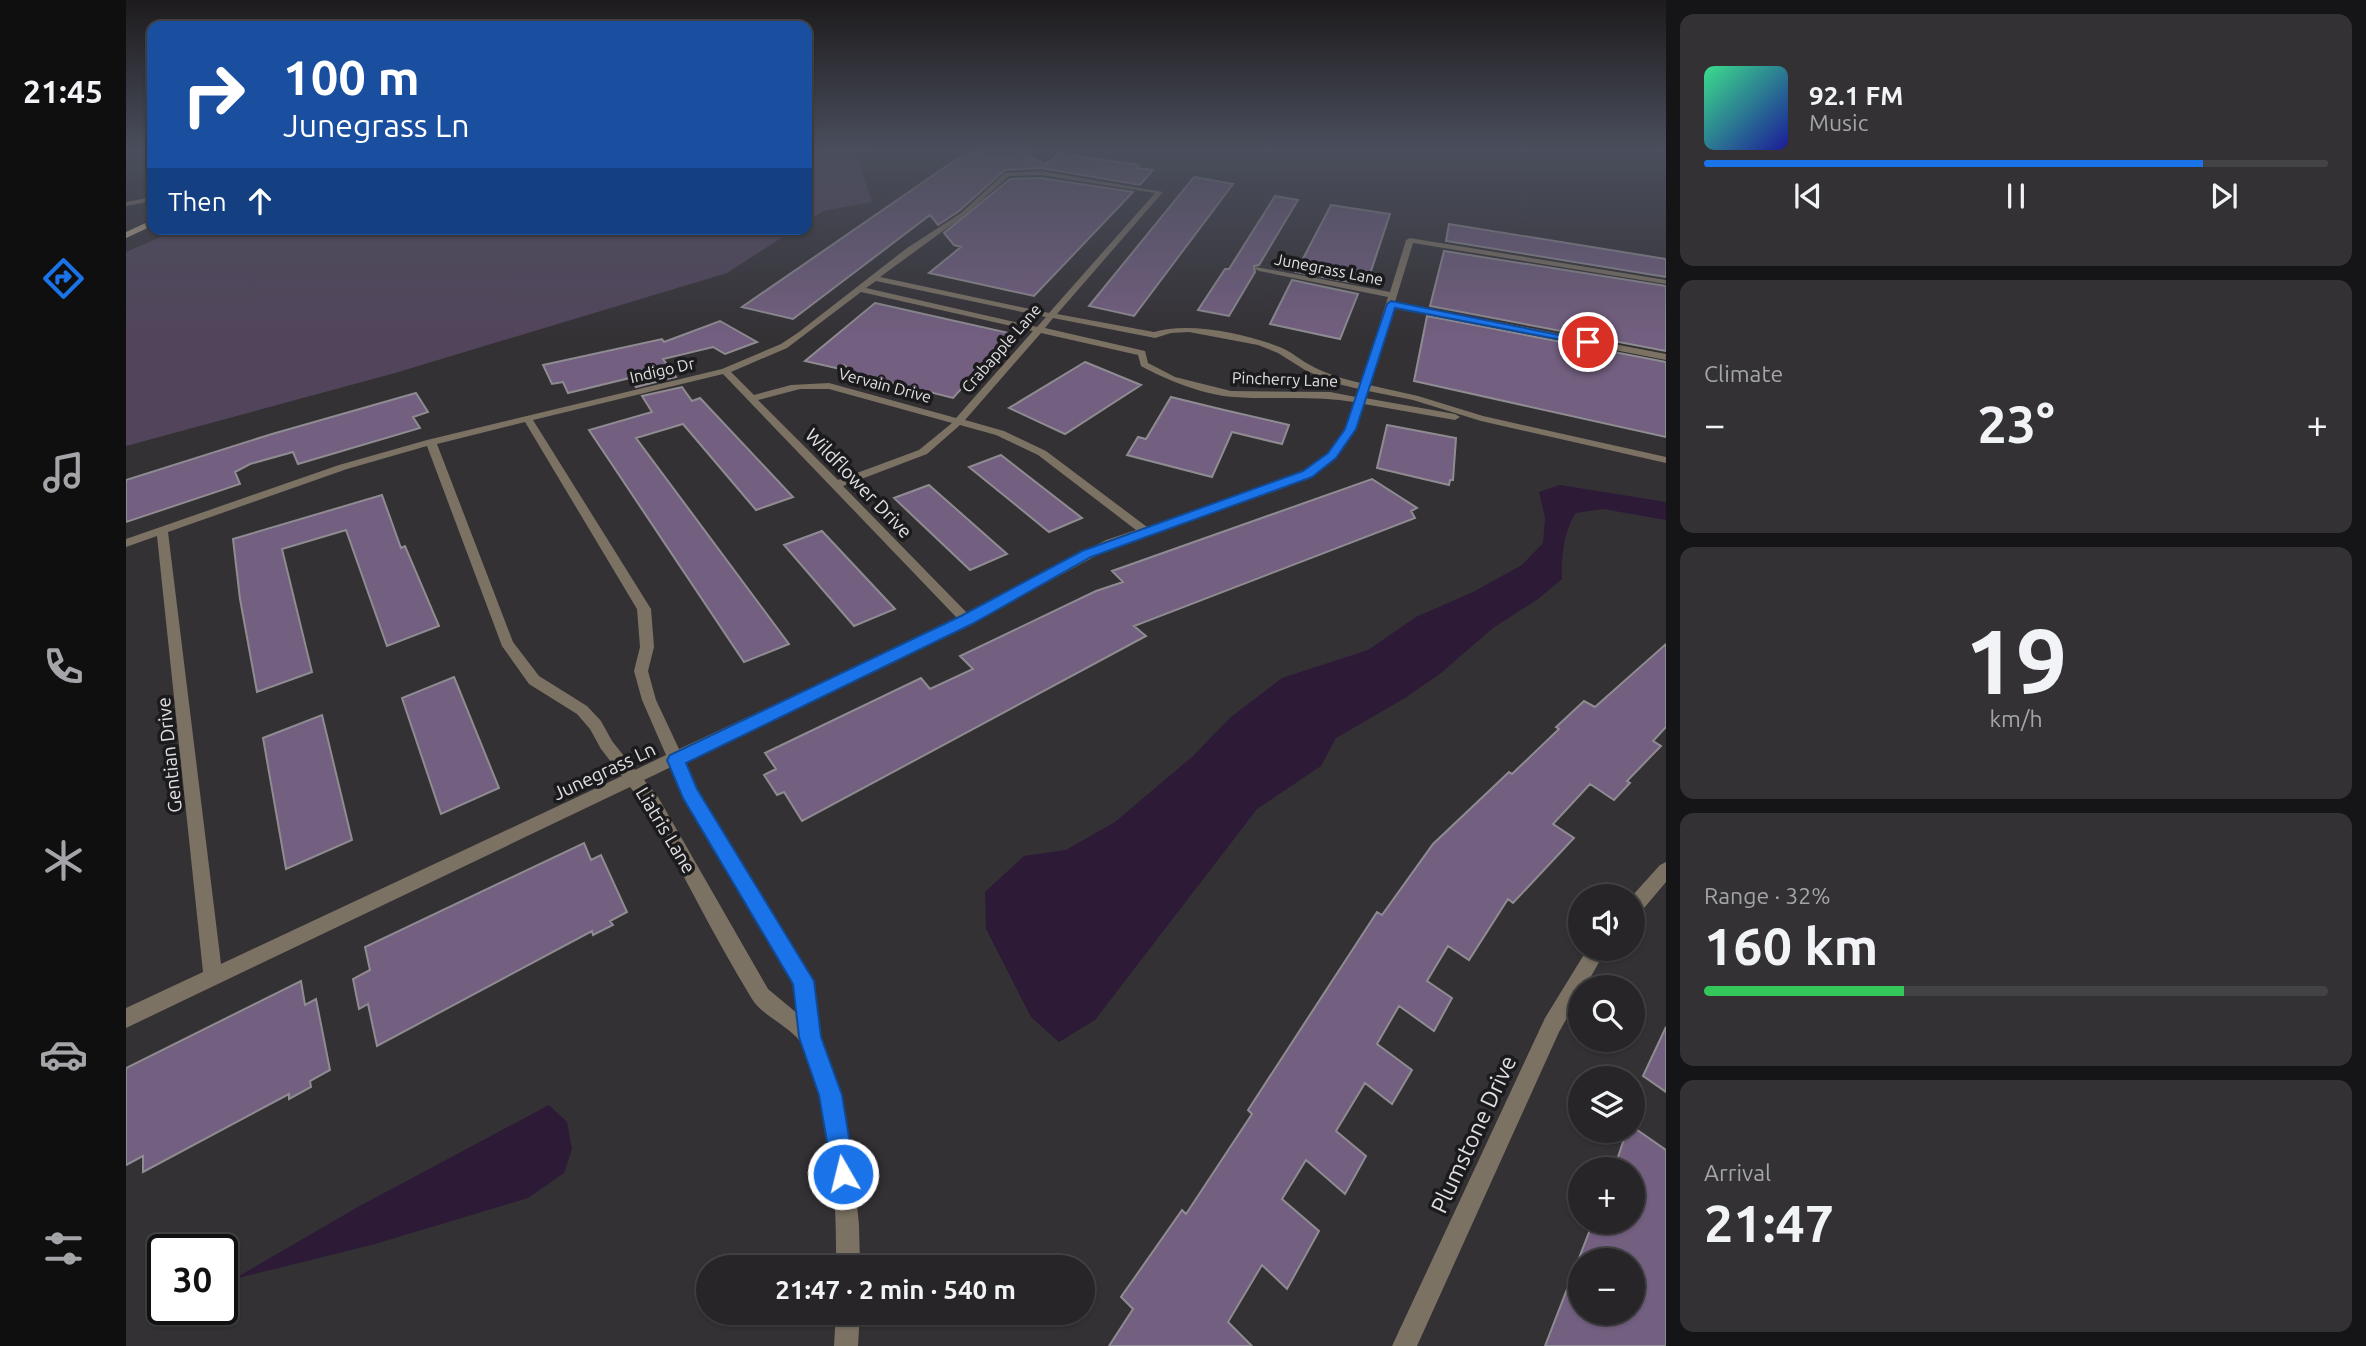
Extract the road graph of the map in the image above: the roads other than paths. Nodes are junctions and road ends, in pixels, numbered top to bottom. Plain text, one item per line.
1 (965, 212) edge
2 (1142, 212) edge
3 (147, 225) edge
4 (126, 234) edge
5 (1259, 270) dead end
6 (875, 278) junction
7 (1666, 282) edge
8 (860, 289) junction
9 (1392, 300) junction
10 (1050, 316) junction
11 (1040, 329) junction
12 (1155, 335) junction
13 (1142, 353) junction
14 (1666, 357) edge
15 (725, 371) junction
16 (1361, 393) junction
17 (754, 398) junction
18 (527, 418) junction
19 (960, 421) junction
20 (431, 442) junction
21 (1666, 460) edge
22 (836, 485) junction
23 (162, 530) junction
24 (1145, 531) junction
25 (126, 543) edge
26 (967, 620) junction
27 (676, 760) junction
28 (633, 778) junction
29 (1666, 870) edge
30 (1645, 894) edge
31 (1590, 961) edge
32 (213, 975) junction
33 (126, 1018) edge
34 (810, 1037) junction
35 (848, 1255) edge
36 (847, 1325) edge
37 (846, 1346) edge
38 (1404, 1346) edge

1 - 6 street, Indigo Dr
2 - 10 street, Crabapple Lane
3 - 4 main road
5 - 9 street, Junegrass Lane
6 - 8 street, Indigo Dr
6 - 10 street, Pincherry Lane
7 - 9 street, Junegrass Lane
8 - 11 street
8 - 15 street, Indigo Dr
9 - 14 street
9 - 16 street, Junegrass Lane
10 - 11 street, Crabapple Lane
10 - 12 street, Pincherry Lane
11 - 13 street
11 - 19 street, Crabapple Lane
12 - 13 street
12 - 16 street, Pincherry Lane
13 - 16 street, Pincherry Lane
15 - 17 street, Wildflower Drive
15 - 18 street, Indigo Dr
16 - 21 street, Pincherry Lane
16 - 24 street, Junegrass Ln
17 - 19 street, Vervain Drive
17 - 22 street, Wildflower Drive
18 - 20 street, Indigo Dr
18 - 27 street, Liatris Lane
19 - 22 street, Crabapple Lane
19 - 24 street, Vervain Drive
20 - 23 street, Indigo Dr
20 - 28 street, Liatris Lane
22 - 26 street, Wildflower Drive
23 - 25 street, Indigo Dr
23 - 32 street, Gentian Drive
24 - 26 street, Junegrass Ln
26 - 27 street, Junegrass Ln
27 - 28 street, Junegrass Ln
27 - 34 street, Liatris Lane
28 - 32 street, Junegrass Ln
28 - 34 street, Liatris Lane
29 - 30 street
31 - 38 street, Plumstone Drive
32 - 33 street, Junegrass Ln
34 - 35 street, Liatris Lane
36 - 37 street

